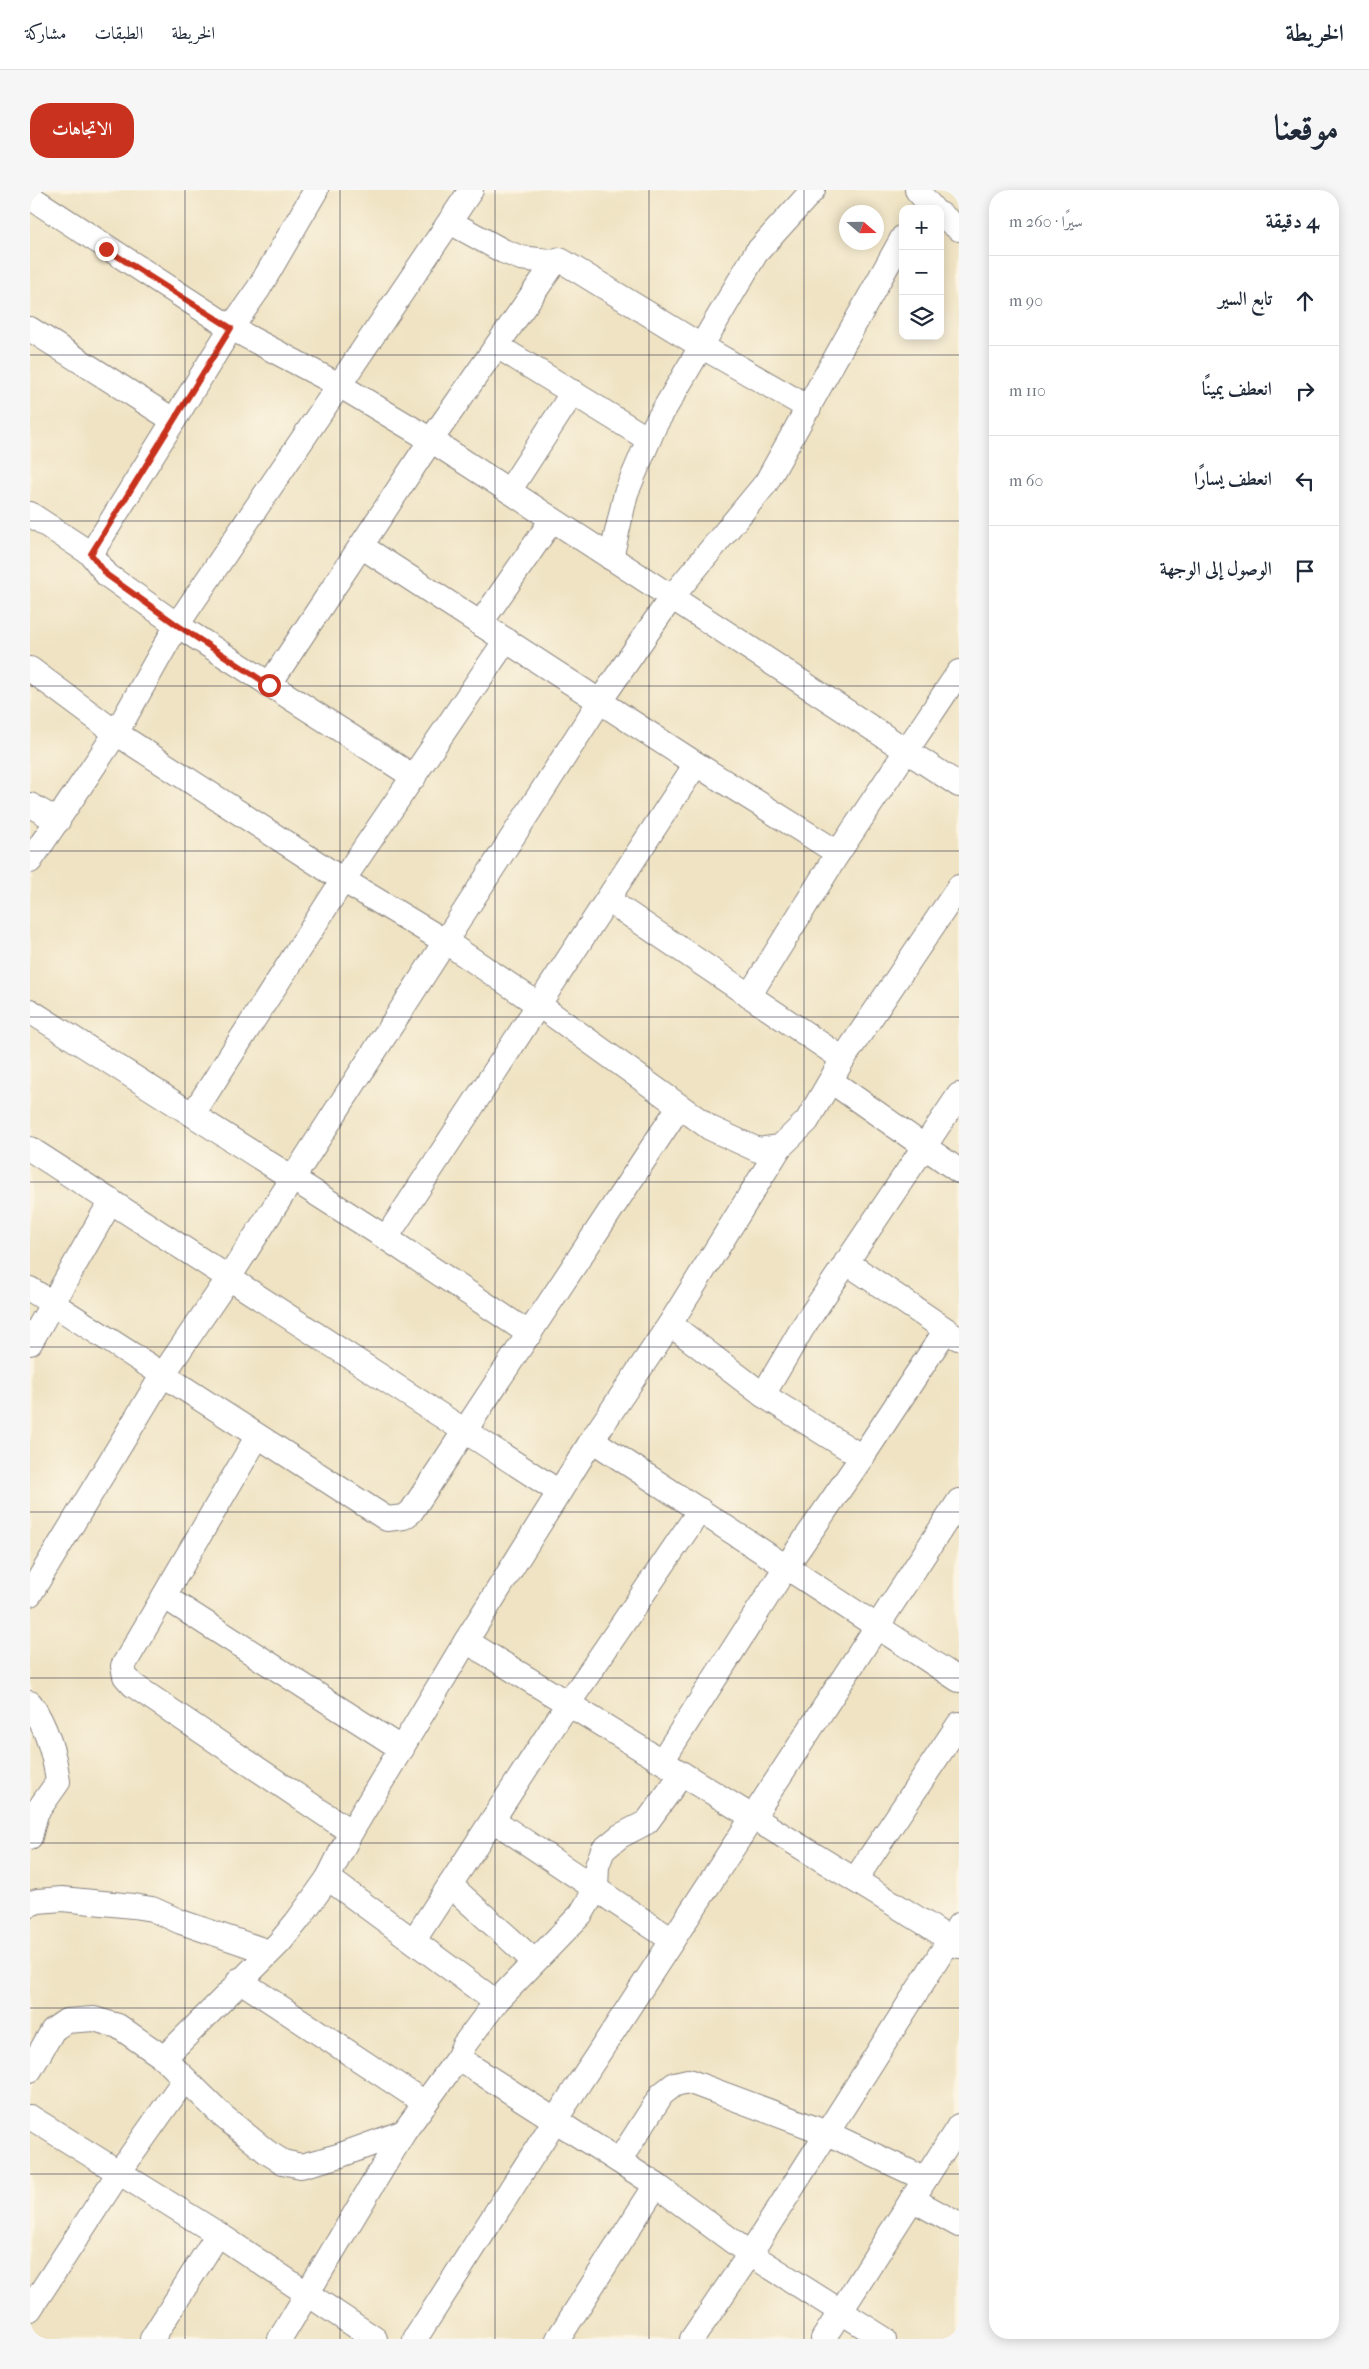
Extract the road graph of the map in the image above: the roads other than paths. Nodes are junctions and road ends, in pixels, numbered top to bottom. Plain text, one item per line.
1 (316, 190) edge
2 (471, 190) edge
3 (813, 190) edge
4 (30, 198) edge
5 (926, 204) edge
6 (450, 222) junction
7 (959, 229) edge
8 (899, 244) edge
9 (555, 262) junction
10 (231, 328) junction
11 (30, 329) edge
12 (497, 346) junction
13 (701, 346) junction
14 (339, 385) junction
15 (573, 392) junction
16 (809, 408) junction
17 (173, 420) junction
18 (648, 439) junction
19 (431, 440) junction
20 (508, 491) junction
21 (30, 514) edge
22 (552, 520) junction
23 (362, 546) junction
24 (91, 554) junction
25 (611, 558) junction
26 (671, 598) junction
27 (480, 624) junction
28 (177, 625) junction
29 (506, 640) junction
30 (30, 670) edge
31 (959, 672) edge
32 (269, 685) junction
33 (600, 702) junction
34 (116, 733) junction
35 (906, 752) junction
36 (696, 764) junction
37 (414, 778) junction
38 (959, 785) edge
39 (30, 805) edge
40 (58, 821) junction
41 (838, 853) junction
42 (30, 861) edge
43 (343, 880) junction
44 (959, 887) edge
45 (608, 900) junction
46 (446, 942) junction
47 (749, 996) junction
48 (539, 1005) junction
49 (30, 1011) edge
50 (843, 1059) junction
51 (831, 1081) junction
52 (959, 1095) edge
53 (679, 1107) junction
54 (193, 1114) junction
55 (780, 1147) junction
56 (924, 1148) junction
57 (30, 1149) edge
58 (959, 1171) edge
59 (292, 1179) junction
60 (111, 1201) junction
61 (386, 1238) junction
62 (846, 1262) junction
63 (228, 1279) junction
64 (30, 1289) edge
65 (52, 1303) junction
66 (670, 1324) junction
67 (530, 1334) junction
68 (952, 1335) edge
69 (30, 1342) edge
70 (162, 1376) junction
71 (763, 1395) junction
72 (466, 1431) junction
73 (257, 1437) junction
74 (592, 1440) junction
75 (862, 1457) junction
76 (558, 1492) junction
77 (700, 1510) junction
78 (956, 1512) edge
79 (786, 1567) junction
80 (30, 1594) edge
81 (165, 1597) junction
82 (878, 1626) junction
83 (466, 1641) junction
84 (959, 1680) edge
85 (30, 1704) edge
86 (568, 1704) junction
87 (959, 1724) edge
88 (402, 1749) junction
89 (662, 1761) junction
90 (682, 1774) junction
91 (752, 1817) junction
92 (493, 1820) junction
93 (351, 1832) junction
94 (30, 1838) edge
95 (328, 1878) junction
96 (855, 1880) junction
97 (450, 1885) junction
98 (596, 1888) junction
99 (30, 1904) edge
100 (956, 1937) edge
101 (414, 1940) junction
102 (672, 1940) junction
103 (269, 1952) junction
104 (534, 1961) junction
105 (239, 1980) junction
106 (496, 2002) junction
107 (33, 2054) edge
108 (164, 2058) junction
109 (458, 2058) junction
110 (185, 2079) junction
111 (425, 2104) junction
112 (30, 2117) edge
113 (556, 2120) junction
114 (959, 2126) edge
115 (404, 2132) junction
116 (827, 2133) junction
117 (619, 2161) junction
118 (120, 2171) junction
119 (925, 2179) junction
120 (656, 2185) junction
121 (912, 2199) junction
122 (959, 2225) edge
123 (218, 2234) junction
124 (750, 2254) junction
125 (309, 2294) junction
126 (30, 2309) edge
127 (840, 2311) junction
128 (152, 2339) edge
129 (280, 2339) edge
130 (374, 2339) edge
131 (415, 2339) edge
132 (558, 2339) edge
133 (692, 2339) edge
134 (823, 2339) edge
135 (884, 2339) edge

1 - 10 street
2 - 6 street
3 - 13 street
4 - 10 street
5 - 7 street
6 - 9 street
6 - 14 street
8 - 16 street
9 - 12 street
9 - 13 street
10 - 14 street
10 - 17 street
11 - 17 street
12 - 15 street
12 - 19 street
13 - 16 street
13 - 18 street
14 - 19 street
14 - 28 street
15 - 18 street
15 - 20 street
16 - 26 street
17 - 24 street
18 - 25 street
19 - 20 street
19 - 23 street
20 - 22 street
21 - 24 street
22 - 25 street
22 - 27 street
23 - 27 street
23 - 32 street
24 - 28 street
25 - 26 street
26 - 33 street
26 - 35 street
27 - 29 street
28 - 32 street
28 - 34 street
29 - 33 street
29 - 37 street
30 - 34 street
31 - 35 street
32 - 37 street
33 - 36 street
33 - 46 street
34 - 40 street
34 - 43 street
35 - 38 street
35 - 41 street
36 - 41 street
36 - 45 street
37 - 43 street
39 - 40 street
40 - 42 street
41 - 47 street
43 - 46 street
43 - 54 street
44 - 50 street
45 - 47 street
45 - 48 street
46 - 48 street
46 - 59 street
47 - 50 street
48 - 53 street
48 - 61 street
49 - 54 street
50 - 51 street
51 - 55 street
51 - 56 street
52 - 56 street
53 - 55 street
53 - 67 street
54 - 59 street
55 - 66 street
56 - 58 street
56 - 62 street
57 - 60 street
59 - 61 street
59 - 63 street
60 - 63 street
60 - 65 street
61 - 67 street
62 - 68 street
62 - 71 street
63 - 70 street
63 - 72 street
64 - 65 street
65 - 69 street
65 - 70 street
66 - 71 street
66 - 74 street
67 - 72 street
68 - 75 street
70 - 73 street
70 - 80 street
71 - 75 street
72 - 73 street
72 - 76 street
73 - 81 street
74 - 76 street
74 - 77 street
75 - 79 street
76 - 83 street
77 - 79 street
77 - 86 street
78 - 82 street
79 - 82 street
79 - 89 street
81 - 88 street
81 - 93 street
82 - 84 street
82 - 91 street
83 - 86 street
83 - 88 street
85 - 94 street
86 - 89 street
86 - 92 street
87 - 96 street
88 - 93 street
89 - 90 street
90 - 91 street
90 - 98 street
91 - 96 street
91 - 102 street
92 - 97 street
92 - 98 street
93 - 95 street
95 - 101 street
95 - 103 street
96 - 100 street
97 - 101 street
97 - 104 street
98 - 102 street
98 - 104 street
99 - 103 street
100 - 116 street
101 - 106 street
102 - 113 street
103 - 105 street
104 - 106 street
105 - 108 street
105 - 111 street
106 - 109 street
107 - 108 street
108 - 110 street
109 - 111 street
109 - 113 street
110 - 115 street
110 - 118 street
111 - 115 street
112 - 118 street
113 - 117 street
113 - 131 street
114 - 119 street
115 - 125 street
116 - 117 street
116 - 119 street
116 - 124 street
117 - 120 street
118 - 123 street
118 - 126 street
119 - 121 street
120 - 124 street
120 - 132 street
121 - 122 street
121 - 127 street
123 - 125 street
123 - 128 street
124 - 127 street
124 - 133 street
125 - 129 street
125 - 130 street
127 - 134 street
127 - 135 street

